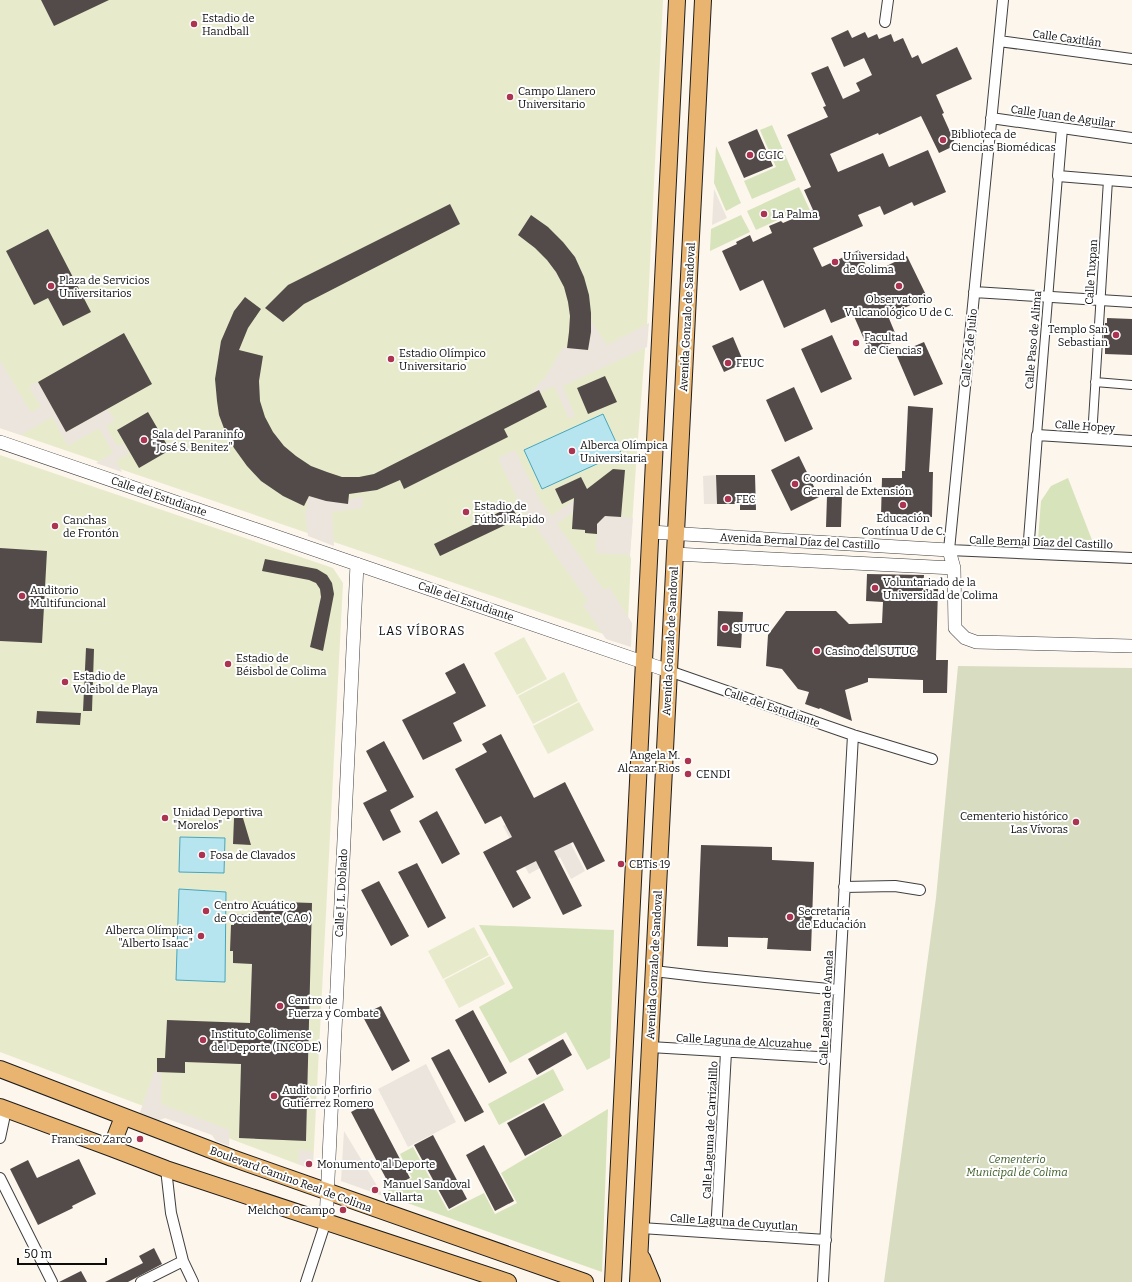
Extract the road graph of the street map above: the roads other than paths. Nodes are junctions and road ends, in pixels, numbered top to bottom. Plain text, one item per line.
1 (677, 0) edge
2 (702, 0) edge
3 (888, 0) edge
4 (1003, 0) edge
5 (885, 22) dead end
6 (999, 41) junction
7 (1132, 59) edge
8 (991, 118) junction
9 (1062, 128) junction
10 (1132, 138) edge
11 (1058, 176) junction
12 (1108, 180) junction
13 (1132, 182) edge
14 (974, 292) junction
15 (1048, 297) junction
16 (1100, 300) junction
17 (1132, 302) edge
18 (1095, 382) junction
19 (1132, 385) edge
20 (1037, 434) junction
21 (1092, 437) junction
22 (1132, 441) edge
23 (0, 442) edge
24 (650, 532) junction
25 (676, 533) junction
26 (949, 550) junction
27 (1028, 553) junction
28 (674, 554) junction
29 (1132, 558) edge
30 (356, 564) junction
31 (954, 568) junction
32 (1132, 646) edge
33 (643, 662) junction
34 (669, 671) junction
35 (853, 735) junction
36 (932, 759) dead end
37 (634, 869) junction
38 (659, 872) junction
39 (844, 888) junction
40 (920, 890) dead end
41 (654, 971) junction
42 (839, 990) junction
43 (650, 1048) junction
44 (726, 1052) junction
45 (836, 1058) junction
46 (0, 1069) edge
47 (624, 1070) junction
48 (649, 1071) junction
49 (3, 1109) edge
50 (123, 1117) junction
51 (0, 1138) edge
52 (112, 1148) junction
53 (166, 1169) junction
54 (0, 1178) edge
55 (327, 1192) junction
56 (326, 1221) junction
57 (641, 1228) junction
58 (716, 1233) junction
59 (826, 1240) junction
60 (640, 1254) junction
61 (182, 1261) junction
62 (52, 1282) edge
63 (141, 1282) edge
64 (194, 1282) edge
65 (306, 1282) edge
66 (508, 1282) edge
67 (585, 1282) edge
68 (613, 1282) edge
69 (638, 1282) edge
70 (652, 1282) edge
71 (823, 1282) edge

1 - 24 main road
2 - 25 main road, Avenida Gonzalo de Sandoval
3 - 5 street
4 - 6 street, Calle 25 de Julio
6 - 7 street, Calle Caxitlán
6 - 8 street, Calle 25 de Julio
8 - 9 street, Calle Juan de Aguilar
8 - 14 street, Calle 25 de Julio
9 - 10 street, Calle Juan de Aguilar
9 - 11 street, Calle Paso de Alima
11 - 12 street
11 - 15 street, Calle Paso de Alima
12 - 13 street
12 - 16 street, Calle Tuxpan
14 - 15 street
14 - 26 street, Calle 25 de Julio
15 - 16 street
15 - 20 street, Calle Paso de Alima
16 - 17 street
16 - 18 street, Calle Tuxpan
18 - 19 street
18 - 21 street, Calle Tuxpan
20 - 21 street, Calle Hopey
20 - 27 street, Calle Paso de Alima
21 - 22 street, Calle Hopey
23 - 30 street, Calle del Estudiante
24 - 25 street, Avenida Bernal Díaz del Castillo
24 - 33 main road
25 - 26 street, Avenida Bernal Díaz del Castillo
25 - 28 main road, Avenida Gonzalo de Sandoval
26 - 27 street, Calle Bernal Díaz del Castillo
26 - 31 street, Calle 25 de Julio
27 - 29 street, Calle Bernal Díaz del Castillo
28 - 31 street, Avenida Bernal Díaz del Castillo
28 - 34 main road, Avenida Gonzalo de Sandoval
30 - 33 street, Calle del Estudiante
30 - 55 street, Calle J. L. Doblado
31 - 32 street, Calle 25 de Julio
33 - 34 street, Calle del Estudiante
33 - 37 main road
34 - 35 street, Calle del Estudiante
34 - 38 main road, Avenida Gonzalo de Sandoval
35 - 36 street, Calle del Estudiante
35 - 39 street, Calle Laguna de Amela
37 - 38 main road
37 - 47 main road
38 - 41 main road, Avenida Gonzalo de Sandoval
39 - 40 street
39 - 42 street, Calle Laguna de Amela
41 - 42 street
41 - 43 main road, Avenida Gonzalo de Sandoval
42 - 45 street, Calle Laguna de Amela
43 - 44 street, Calle Laguna de Alcuzahue
43 - 48 main road, Avenida Gonzalo de Sandoval
44 - 45 street, Calle Laguna de Alcuzahue
44 - 58 street, Calle Laguna de Carrizalillo
45 - 59 street, Calle Laguna de Amela
46 - 50 main road, Boulevard Camino Real de Colima
47 - 48 main road
47 - 68 main road
48 - 57 main road, Avenida Gonzalo de Sandoval
49 - 51 street
49 - 52 main road
50 - 52 main road
50 - 55 main road, Boulevard Camino Real de Colima
52 - 53 main road
53 - 56 main road
53 - 61 street
54 - 62 street
55 - 56 street, Calle J. L. Doblado
55 - 67 main road, Boulevard Camino Real de Colima
56 - 65 street
56 - 66 main road
57 - 58 street, Calle Laguna de Cuyutlan
57 - 60 main road, Avenida Gonzalo de Sandoval
58 - 59 street, Calle Laguna de Cuyutlan
59 - 71 street, Calle Laguna de Amela
60 - 69 main road, Avenida Gonzalo de Sandoval
60 - 70 main road
61 - 63 street
61 - 64 street

